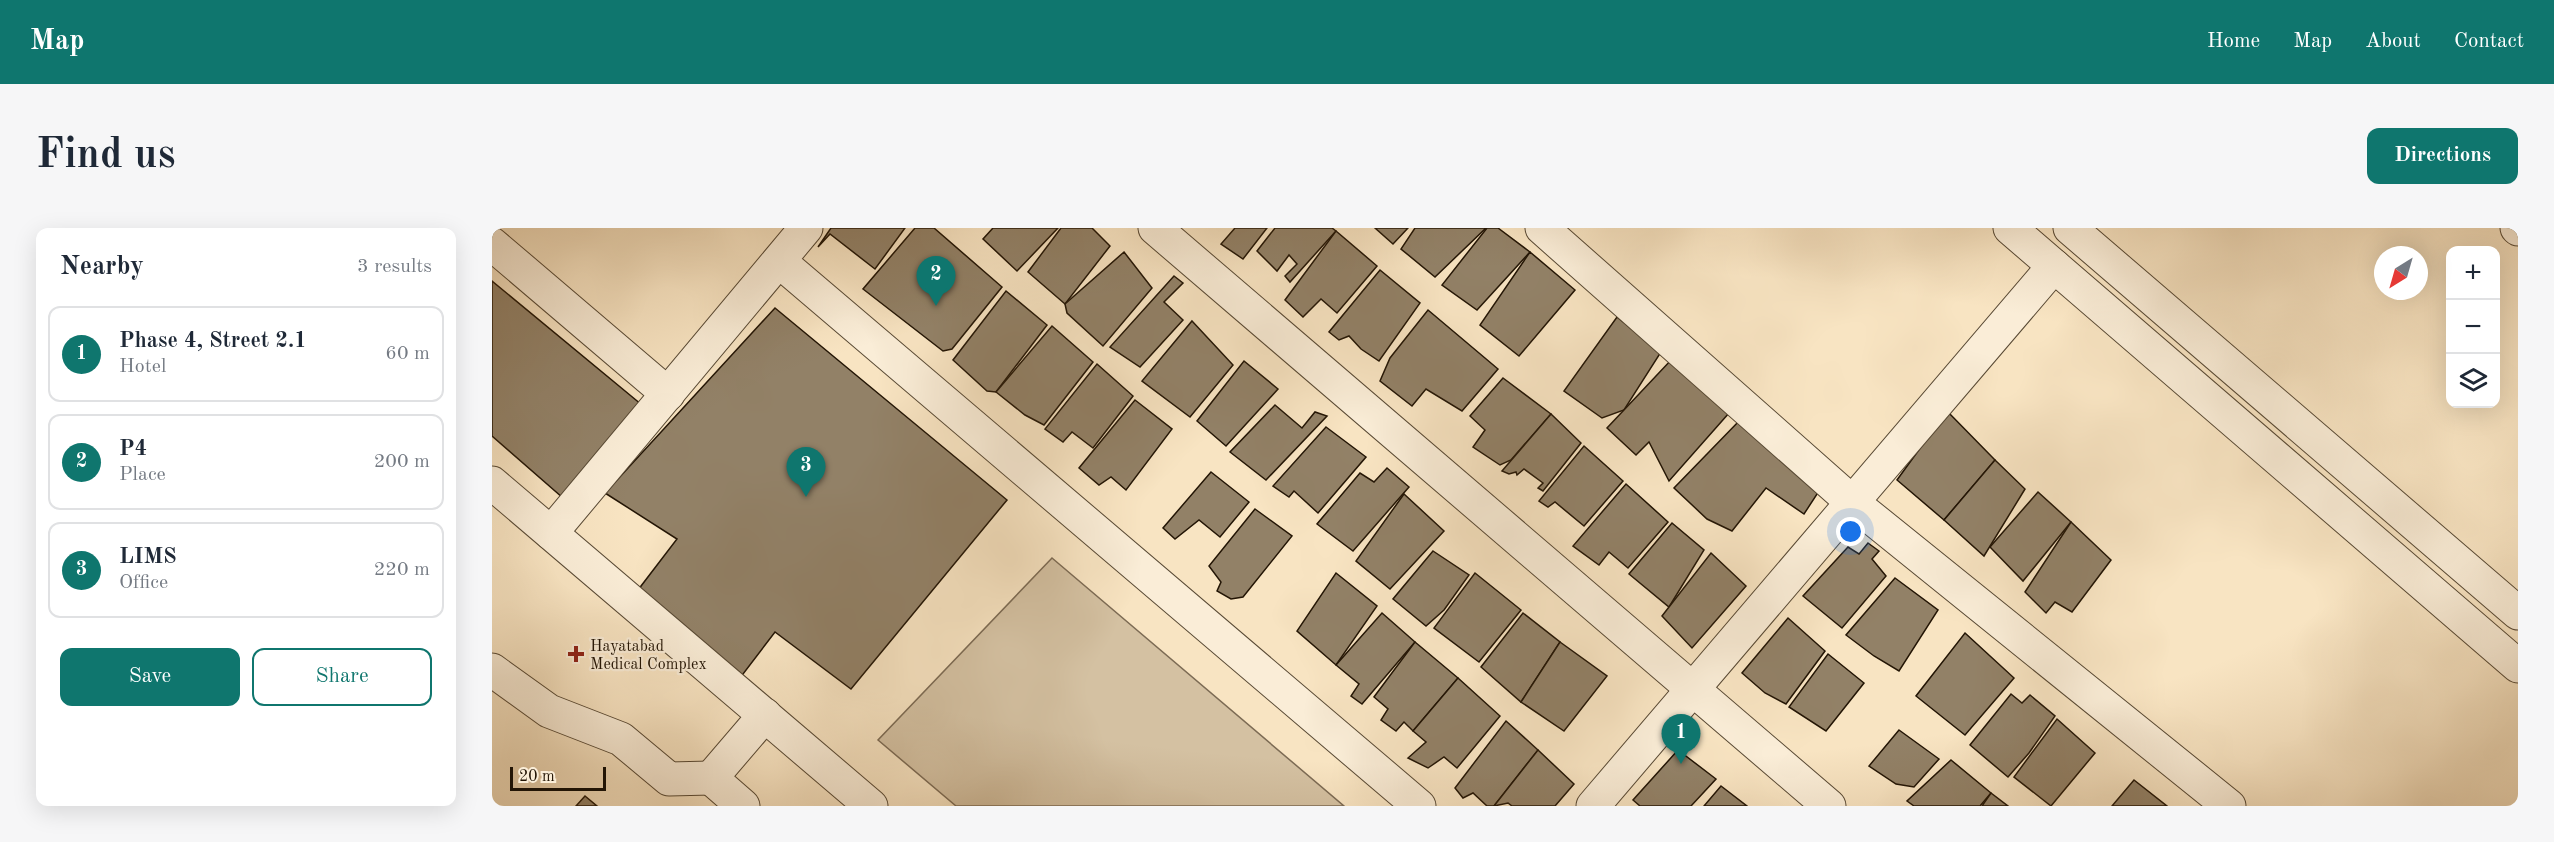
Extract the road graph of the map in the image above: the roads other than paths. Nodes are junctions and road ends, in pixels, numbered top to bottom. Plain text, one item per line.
1 (1155, 228) edge
2 (1542, 228) edge
3 (2010, 228) edge
4 (803, 229) edge
5 (2081, 231) edge
6 (492, 244) edge
7 (779, 261) junction
8 (2054, 266) junction
9 (668, 393) junction
10 (492, 483) edge
11 (1852, 502) junction
12 (551, 533) junction
13 (2518, 613) edge
14 (2518, 666) edge
15 (492, 670) edge
16 (1692, 690) junction
17 (765, 715) junction
18 (711, 777) junction
19 (743, 806) edge
20 (870, 806) edge
21 (1419, 806) edge
22 (1593, 806) edge
23 (1829, 806) edge
24 (2229, 806) edge

1 - 16 street
2 - 11 street
3 - 8 street
4 - 7 street
5 - 13 street
6 - 9 street
7 - 9 street
7 - 21 street
8 - 11 street
8 - 14 street
9 - 12 street
10 - 12 street
11 - 16 street
11 - 24 street
12 - 17 street
15 - 18 street
16 - 22 street
16 - 23 street
17 - 18 street
17 - 20 street
18 - 19 street

